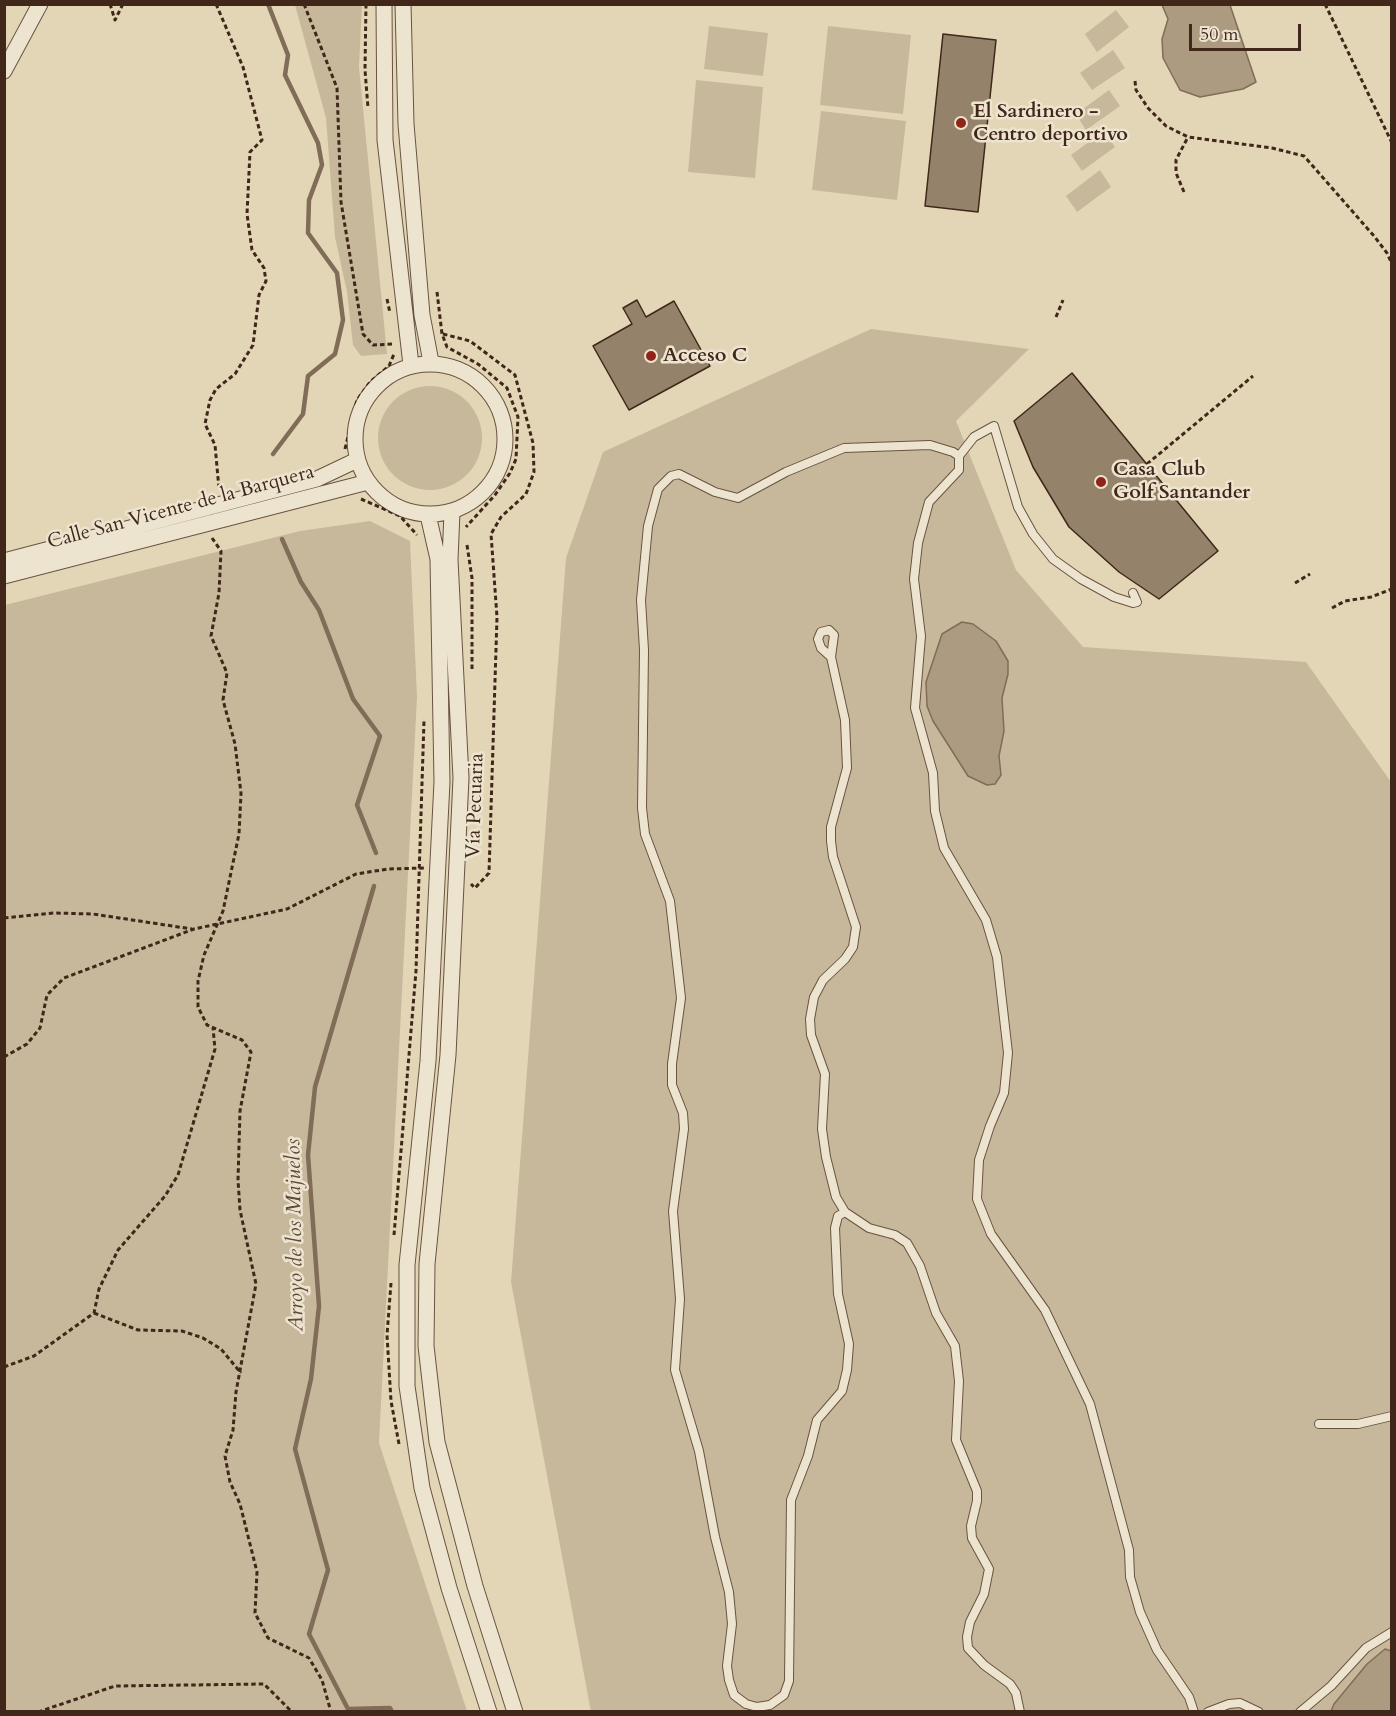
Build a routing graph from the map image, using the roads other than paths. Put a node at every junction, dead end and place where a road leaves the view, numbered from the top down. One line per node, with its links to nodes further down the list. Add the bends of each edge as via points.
1 (40, 4): 4 (street)
2 (384, 4): 6 (street, via 385,140)
3 (403, 4): 5 (street, via 406,124 422,315)
4 (4, 72)
5 (431, 362): 6 (street); 10 (street, via 452,366 480,381 499,406 504,421 507,444 499,472 483,494)
6 (411, 365): 8 (street, via 387,376 366,399 355,426)
7 (959, 456): 14 (lane, via 974,437 994,426 1018,507 1053,559 1114,597 1137,602); 16 (lane, via 930,445 844,448 786,472 738,498 715,492 679,474 671,476 658,489 648,526 641,600 642,808 645,834 670,901 681,998 672,1064 672,1085 683,1113 684,1130 673,1211 680,1299 675,1370 699,1451 729,1592 729,1680 734,1695 757,1707 770,1705 784,1695 789,1681 791,1500 818,1420 842,1391 847,1370 849,1344 838,1294 835,1228 838,1216); 23 (lane, via 959,470 929,502 918,543 914,579 921,636 915,708 933,773 935,811 944,848 986,920 997,957 1008,1053 1004,1093 979,1160 977,1199 991,1234 1045,1310 1090,1404 1130,1550 1130,1577 1140,1612 1157,1650 1189,1697)
8 (357, 460): 9 (street); 12 (street, Calle San Vicente de la Barquera, via 317,479)
9 (368, 482): 11 (street, via 386,500 408,512); 13 (street, Calle San Vicente de la Barquera)
10 (452, 512): 11 (street); 21 (street, via 450,560 461,778 448,1056 427,1264 426,1346 437,1443 475,1586)
11 (428, 515): 20 (street, via 438,559 442,782 428,1061 407,1265 406,1386 422,1488)
12 (4, 561)
13 (4, 576)
14 (1132, 592)
15 (831, 657): 16 (lane, via 845,720 847,768 831,826 831,841 856,927 853,947 823,980 814,997 810,1019 811,1035 825,1074 822,1129 826,1158 836,1197)
16 (845, 1212): 22 (lane, via 906,1243 955,1346 959,1381 956,1440 976,1491 972,1538 989,1569 984,1594 970,1622 968,1648 1010,1684)
17 (1392, 1416): 18 (lane, via 1358,1424)
18 (1319, 1424)
19 (1392, 1632): 26 (lane, via 1366,1648)
20 (489, 1712)
21 (515, 1712)
22 (1020, 1712)
23 (1194, 1712)
24 (1208, 1712): 25 (lane, via 1240,1703)
25 (1259, 1712)
26 (1300, 1712)

